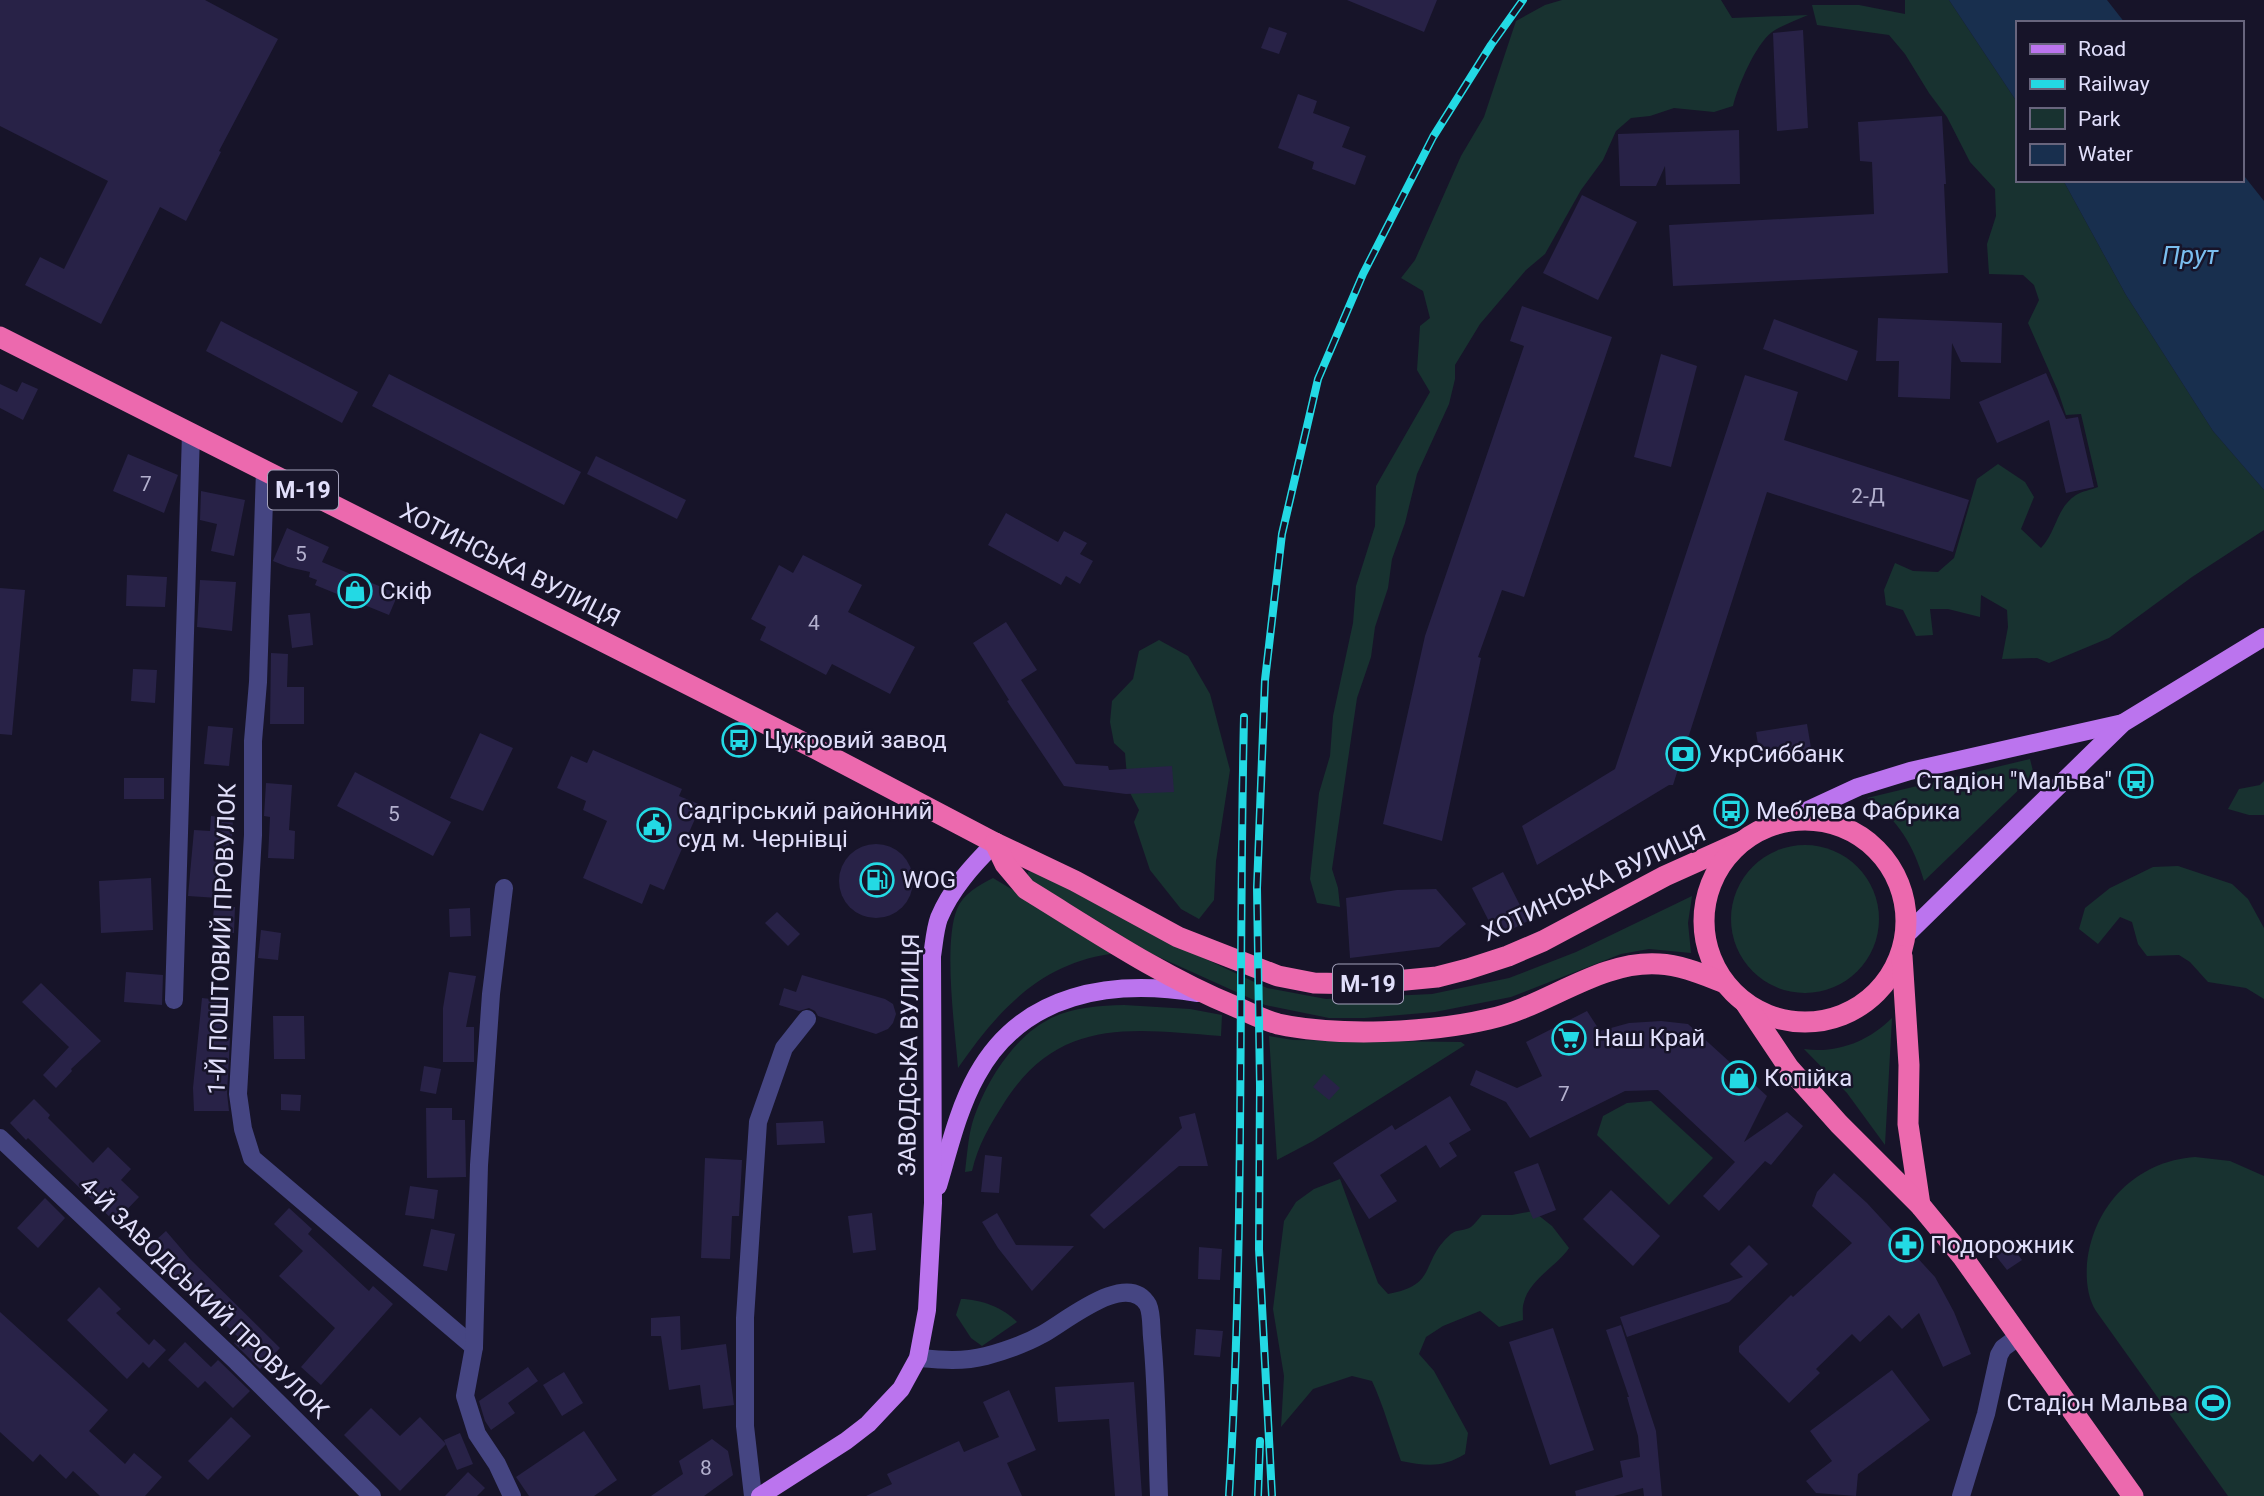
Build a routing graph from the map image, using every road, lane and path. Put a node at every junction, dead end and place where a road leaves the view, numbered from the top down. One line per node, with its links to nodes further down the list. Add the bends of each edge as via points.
1 (0, 337): 2 (highway, ХОТИНСЬКА ВУЛИЦЯ / М-19)
2 (191, 433): 3 (highway, ХОТИНСЬКА ВУЛИЦЯ / М-19); 13 (street)
3 (265, 470): 8 (highway, ХОТИНСЬКА ВУЛИЦЯ / М-19); 20 (street, 1-Й ПОШТОВИЙ ПРОВУЛОК, via 253,835 238,1094 243,1129 252,1158)
4 (2264, 636): 5 (main road)
5 (2123, 723): 6 (main road, via 1910,771 1858,787); 10 (main road)
6 (1780, 823): 7 (highway, М-19); 10 (highway, М-19, via 1826,822 1854,832 1878,851 1902,890 1907,920)
7 (1743, 841): 8 (highway, ХОТИНСЬКА ВУЛИЦЯ / М-19, via 1508,956 1437,977 1364,985 1279,976 1178,937); 11 (highway, М-19, via 1715,874 1704,915 1711,958)
8 (995, 843): 12 (highway, М-19, via 1004,864 1026,889); 17 (main road, ЗАВОДСЬКА ВУЛИЦЯ, via 970,868 938,920 932,956)
9 (504, 888): 20 (street, via 479,1165)
10 (1904, 944): 14 (highway, М-19, via 1895,969 1874,996 1836,1018 1793,1022); 18 (highway, М-19, via 1908,1124)
11 (1725, 983): 12 (highway, ЗАВОДСЬКА ВУЛИЦЯ / М-19, via 1660,964 1632,965 1490,1019 1380,1030 1327,1030 1276,1023); 14 (highway, М-19)
12 (1207, 995): 17 (main road, ЗАВОДСЬКА ВУЛИЦЯ, via 1181,990 1119,990 1052,1003 1035,1013 1012,1031 977,1074)
13 (174, 1000)
14 (1745, 1002): 18 (highway, М-19, via 1789,1069)
15 (807, 1019): 24 (street, via 784,1048 758,1122 745,1318 745,1426)
16 (0, 1138): 22 (street, 4-Й ЗАВОДСЬКИЙ ПРОВУЛОК)
17 (933, 1203): 21 (main road, ЗАВОДСЬКА ВУЛИЦЯ, via 928,1310)
18 (1920, 1205): 19 (highway, М-19)
19 (2018, 1337): 27 (street, via 1999,1355); 28 (highway, М-19)
20 (474, 1347): 23 (street, via 465,1396 477,1434)
21 (918, 1358): 25 (main road, ЗАВОДСЬКА ВУЛИЦЯ, via 901,1389 868,1424); 26 (street, via 951,1362 985,1356 1041,1336 1104,1298 1132,1293 1149,1308)
22 (372, 1496)
23 (512, 1496)
24 (753, 1496)
25 (760, 1496)
26 (1159, 1496)
27 (1961, 1496)
28 (2133, 1496)

